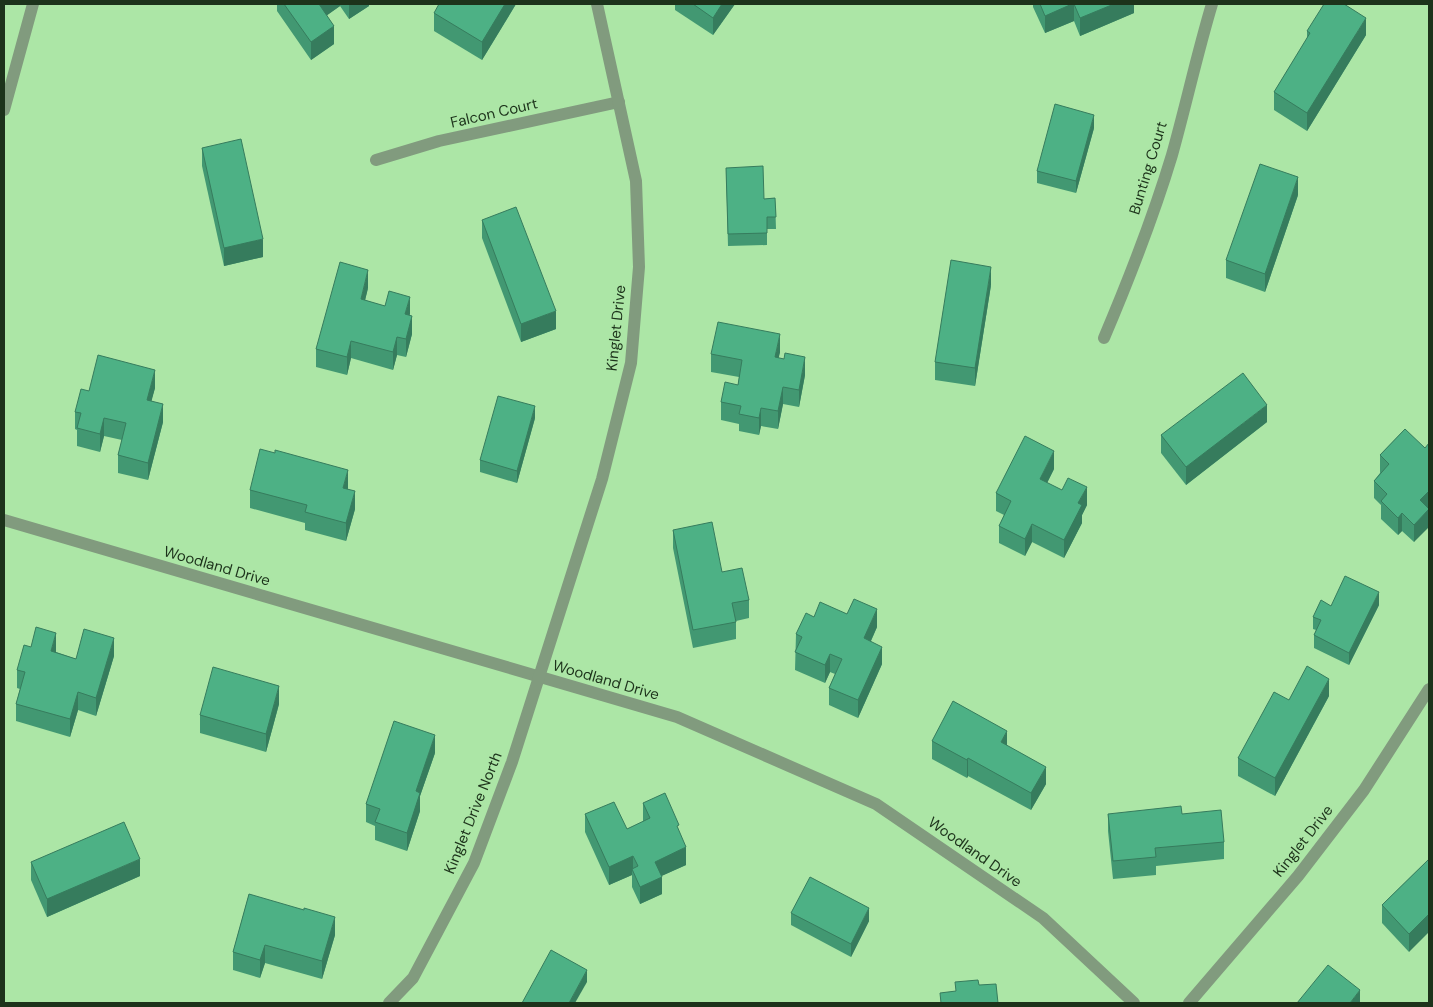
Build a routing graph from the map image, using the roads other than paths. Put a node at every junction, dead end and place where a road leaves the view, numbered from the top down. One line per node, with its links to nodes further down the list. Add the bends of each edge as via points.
1 (33, 4): 5 (street)
2 (597, 4): 4 (street, Kinglet Drive)
3 (1212, 4): 7 (street, Bunting Court, via 1172,156 1128,282)
4 (619, 102): 6 (street, Falcon Court, via 440,142); 9 (street, Kinglet Drive, via 636,181 639,267 631,364 602,478)
5 (4, 110)
6 (376, 160)
7 (1104, 338)
8 (4, 520): 9 (street, Woodland Drive)
9 (539, 677): 11 (street, Kinglet Drive North, via 512,762 474,863 413,978); 12 (street, Woodland Drive, via 677,717 876,804 1043,918)
10 (1429, 689): 13 (street, Kinglet Drive, via 1364,790 1298,876)
11 (389, 1003)
12 (1134, 1003)
13 (1189, 1003)

